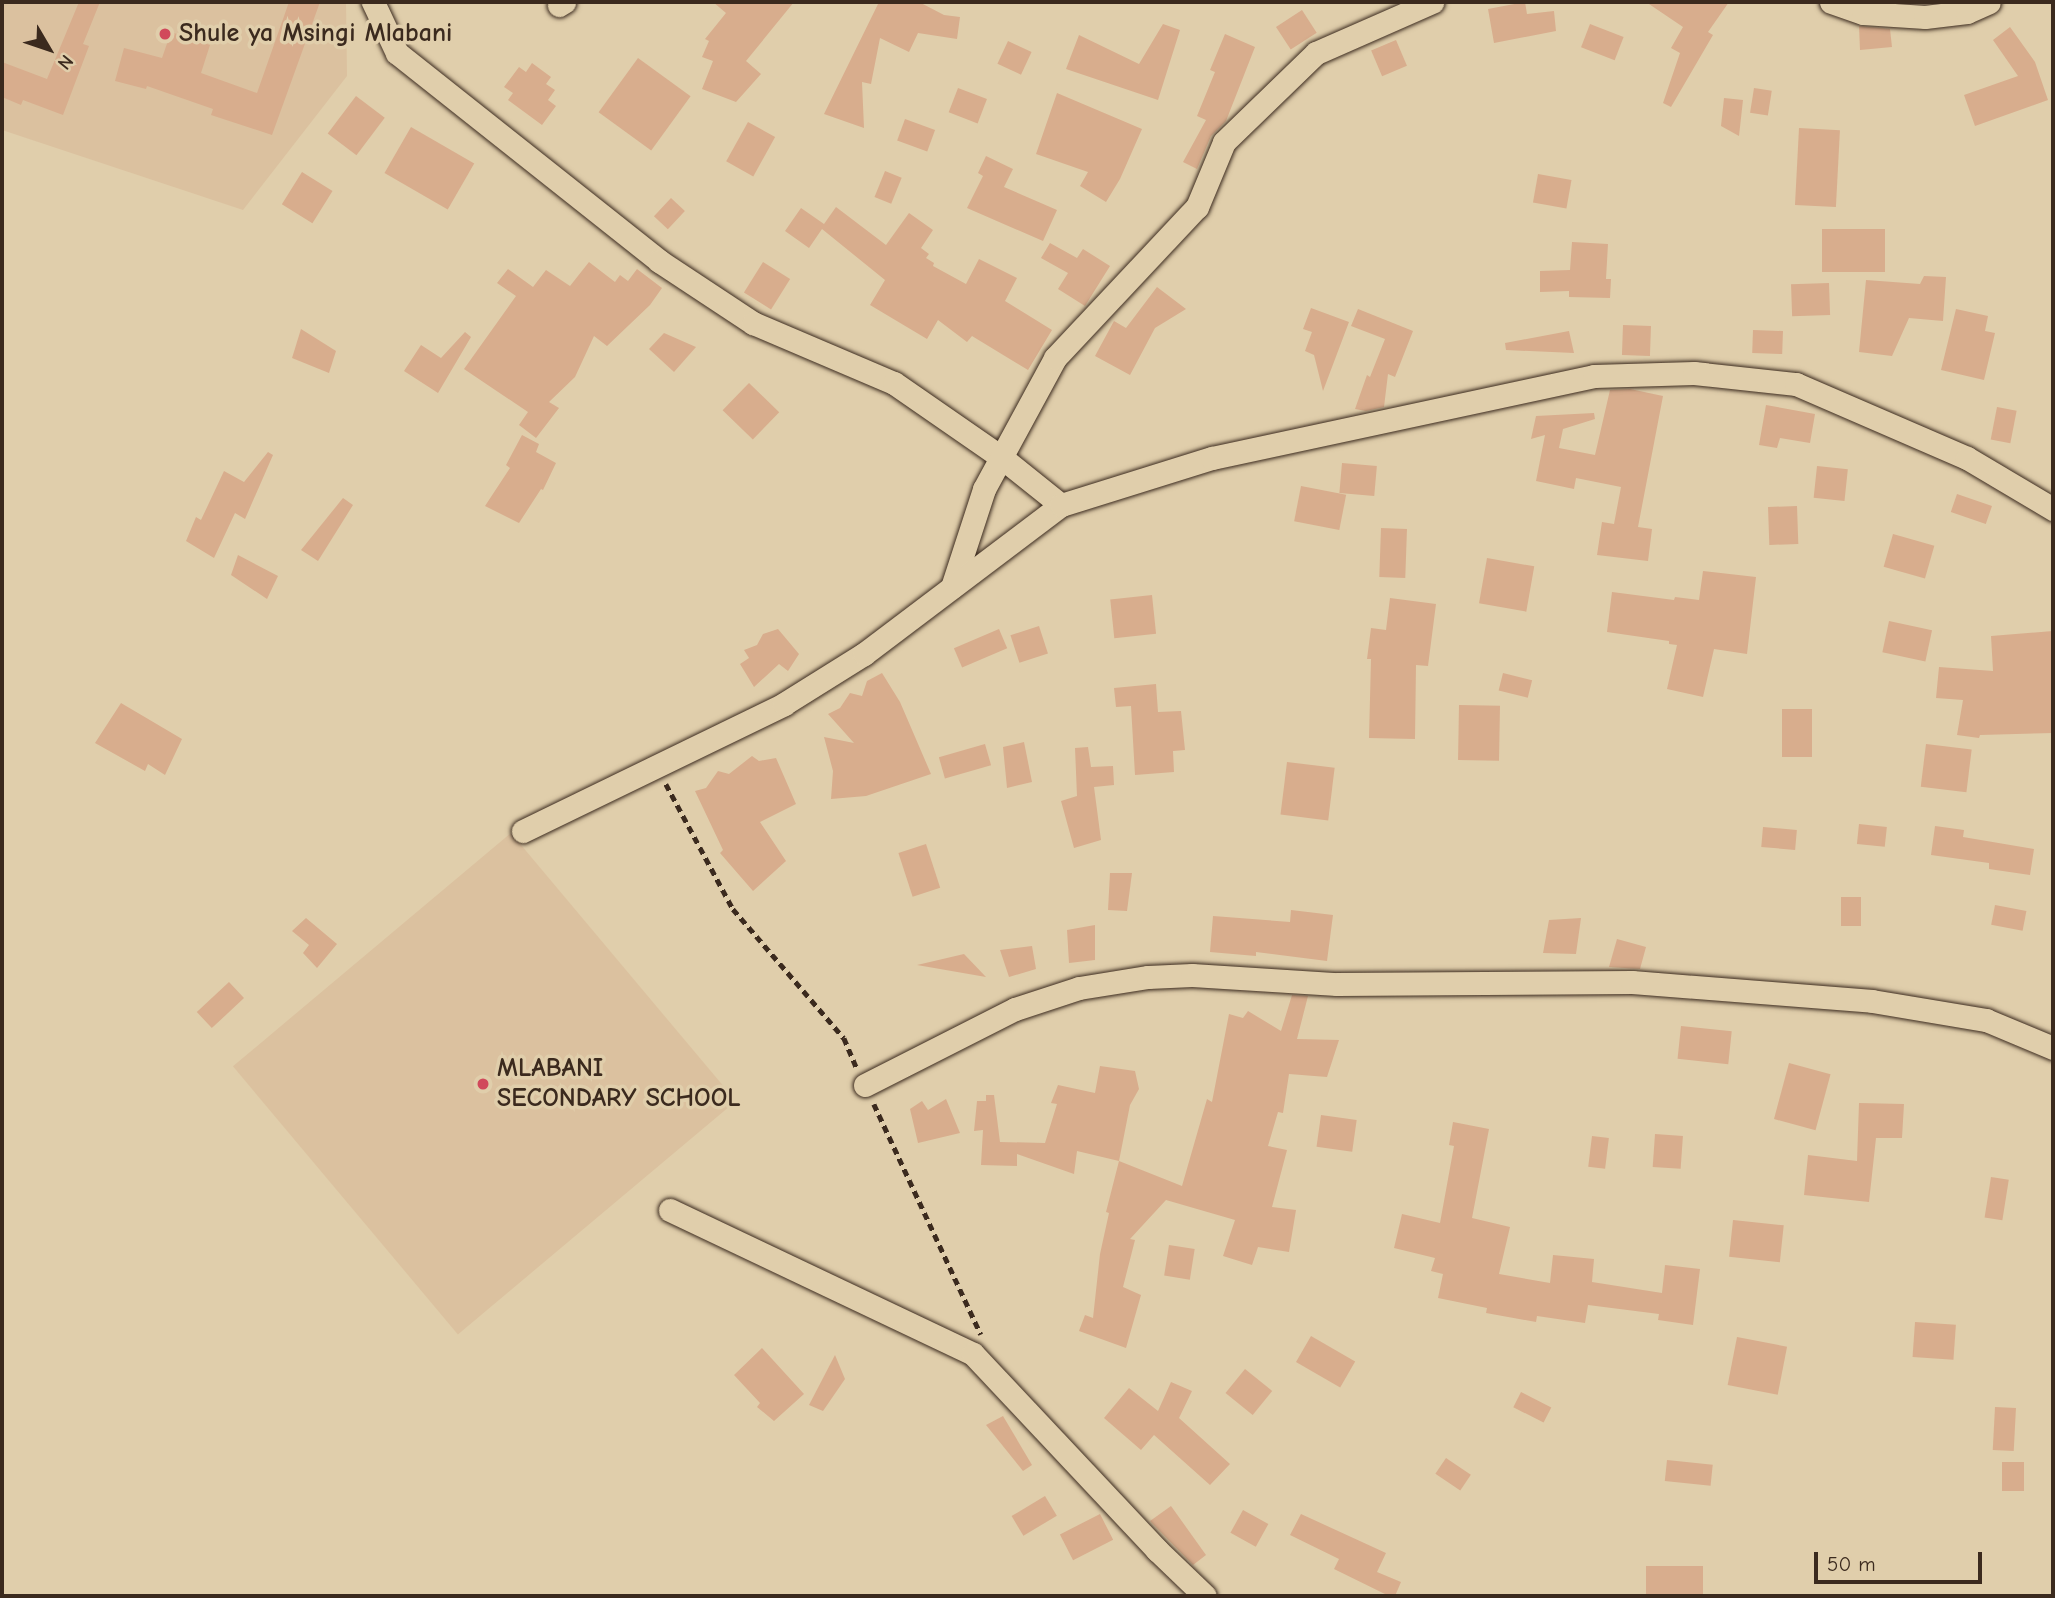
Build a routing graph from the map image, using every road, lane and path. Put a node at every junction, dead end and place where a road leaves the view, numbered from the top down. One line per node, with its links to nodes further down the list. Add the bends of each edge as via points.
1 (373, 2): 5 (street, via 397,53 659,261 753,323 894,383)
2 (1432, 2): 5 (street, via 1316,53 1224,142 1197,207 1055,358)
3 (1831, 2): 4 (street, via 1863,13 1925,17 1967,12)
4 (1989, 2)
5 (1001, 457): 6 (street); 8 (street, via 984,489)
6 (1062, 505): 7 (street, via 1212,458 1594,376 1694,373 1796,384 1967,458); 8 (street)
7 (2053, 509)
8 (952, 587): 9 (street, via 864,654 784,704)
9 (657, 768): 10 (street); 12 (path, via 733,909 845,1038)
10 (523, 831)
11 (2053, 1048): 12 (street, via 1986,1020 1872,1001 1632,982 1337,984 1192,975 1079,988 1015,1009)
12 (864, 1085): 14 (path)
13 (670, 1210): 15 (street, via 973,1354)
14 (984, 1342)
15 (1205, 1596)

